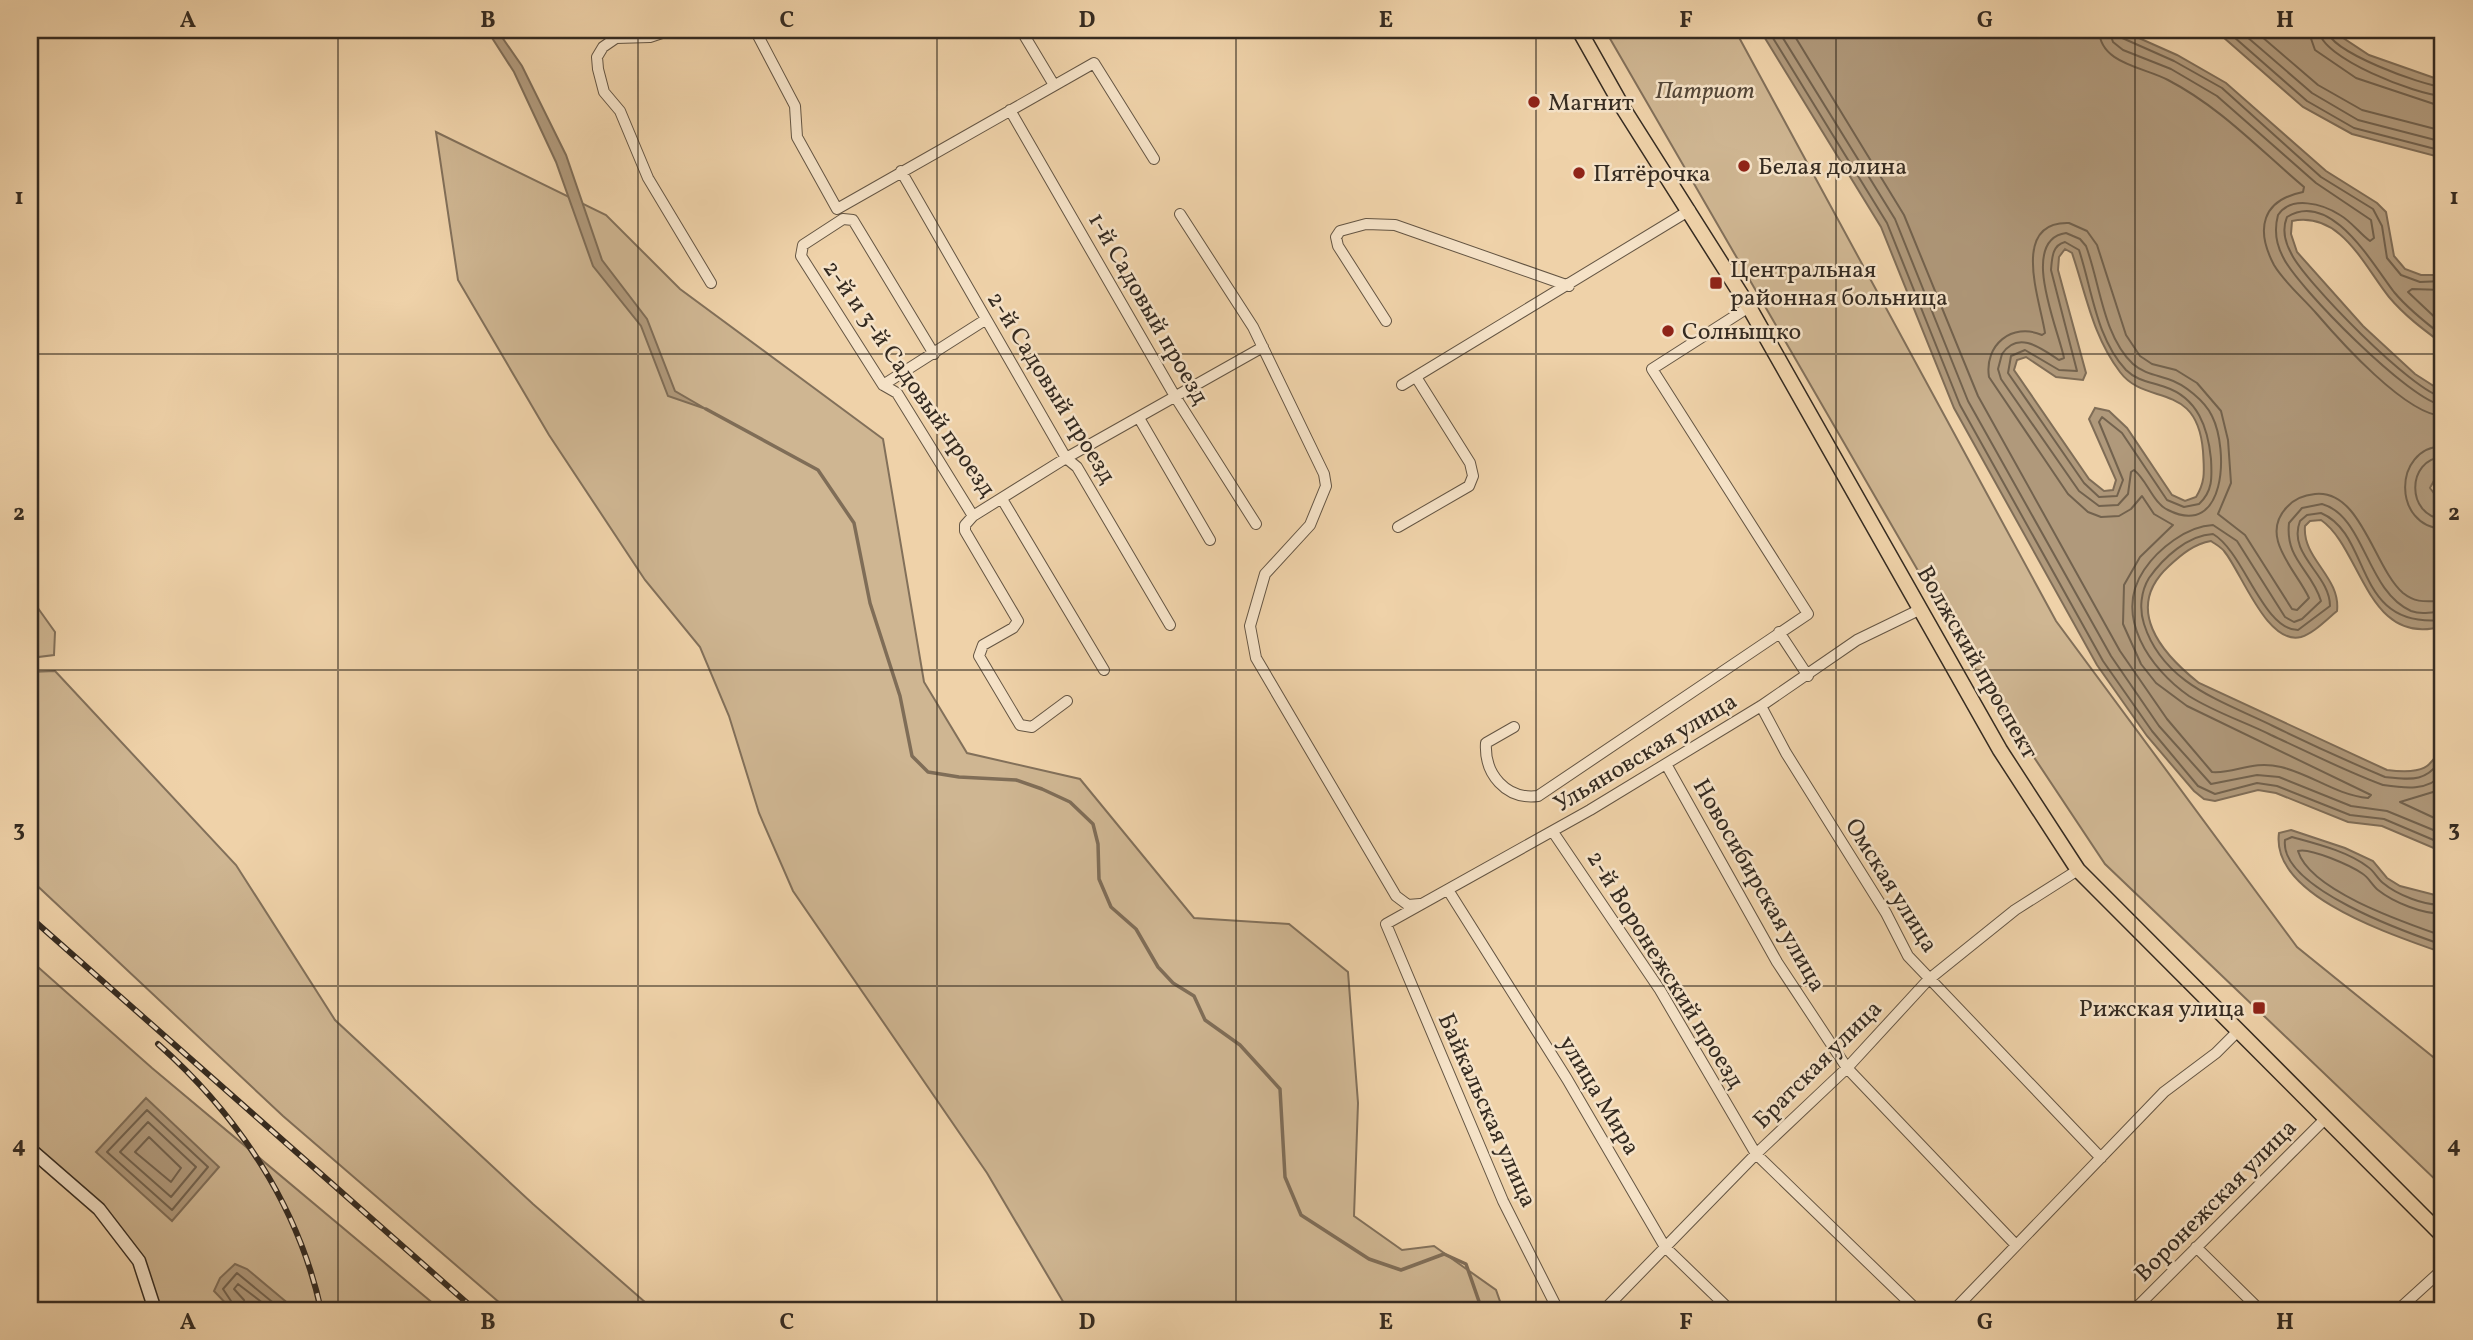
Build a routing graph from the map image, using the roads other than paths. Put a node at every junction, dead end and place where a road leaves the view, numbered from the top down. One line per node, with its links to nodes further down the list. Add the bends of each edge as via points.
1 (671, 30): 5 (street, via 650,37)
2 (755, 30): 9 (street, via 795,106 797,137 837,209)
3 (1021, 30): 6 (street)
4 (1579, 30): 10 (main road, Волжский проспект)
5 (614, 34): 12 (street, via 597,57 604,92 620,110 648,178)
6 (1054, 85): 7 (street); 8 (street, via 1094,63)
7 (1010, 110): 9 (street); 22 (street, 1-й Садовый проезд)
8 (1154, 159)
9 (901, 171): 15 (street, 2-й Садовый проезд)
10 (1690, 210): 13 (street); 14 (main road, Волжский проспект)
11 (1180, 214): 17 (street)
12 (710, 283)
13 (1569, 286): 16 (street, via 1395,225 1366,224 1340,231 1338,246); 19 (street)
14 (1749, 307): 30 (main road, Волжский проспект); 32 (street, via 1652,369 1808,614)
15 (985, 320): 18 (street); 24 (street, 2-й Садовый проезд)
16 (1386, 321)
17 (1263, 347): 22 (street, 2-й и 3-й Садовый проезд); 42 (street, via 1319,459 1326,486 1310,525 1265,574 1250,625 1256,658 1396,896 1408,905)
18 (934, 354): 20 (street); 20 (street, 2-й и 3-й Садовый проезд, via 853,220 843,219 803,245 801,256)
19 (1416, 377): 21 (street); 28 (street, via 1470,463 1473,476 1469,486)
20 (883, 385): 26 (street, 2-й и 3-й Садовый проезд, via 897,393)
21 (1402, 385)
22 (1176, 398): 23 (street, 2-й и 3-й Садовый проезд); 27 (street, 1-й Садовый проезд)
23 (1139, 418): 24 (street, 2-й и 3-й Садовый проезд); 29 (street)
24 (1066, 457): 25 (street, 2-й и 3-й Садовый проезд); 31 (street, 2-й Садовый проезд, via 1077,467)
25 (1002, 499): 26 (street, 2-й и 3-й Садовый проезд); 33 (street, 2-й и 3-й Садовый проезд)
26 (973, 516): 35 (street, via 965,531 1018,621 983,645 979,656 1020,725 1032,727)
27 (1256, 524)
28 (1398, 527)
29 (1210, 540)
30 (1921, 609): 34 (street, Ульяновская улица, via 1857,640); 40 (main road, Волжский проспект, via 2000,750)
31 (1170, 625)
32 (1779, 632): 34 (street); 37 (street, via 1538,796 1512,794 1496,780 1485,757 1486,743)
33 (1104, 670)
34 (1808, 676): 36 (street, Ульяновская улица)
35 (1067, 701)
36 (1761, 706): 38 (street, Ульяновская улица); 44 (street, Омская улица, via 1908,956)
37 (1514, 727)
38 (1666, 764): 39 (street, Ульяновская улица); 46 (street, Новосибирская улица, via 1777,962)
39 (1553, 832): 41 (street, Ульяновская улица); 49 (street, 2-й Воронежский проезд, via 1660,990)
40 (2078, 870): 44 (street, Братская улица, via 2015,911); 45 (main road, Волжский проспект)
41 (1448, 890): 42 (street, Ульяновская улица); 53 (street, улица Мира, via 1567,1079)
42 (1423, 904): 43 (street, Ульяновская улица)
43 (1386, 924): 57 (street, Байкальская улица, via 1503,1201)
44 (1928, 980): 46 (street, Братская улица); 50 (street, Омская улица)
45 (2238, 1031): 47 (main road, Волжский проспект); 50 (street, via 2164,1092)
46 (1847, 1068): 49 (street, Братская улица); 52 (street, Новосибирская улица)
47 (2326, 1119): 51 (main road, Волжский проспект); 54 (street, Воронежская улица)
48 (30, 1149): 56 (street, via 99,1209 139,1261)
49 (1756, 1154): 53 (street, Братская улица); 60 (street, 2-й Воронежский проезд)
50 (2101, 1158): 52 (street)
51 (2443, 1236)
52 (2015, 1244): 61 (street)
53 (1665, 1247): 58 (street, Братская улица); 59 (street, улица Мира)
54 (2196, 1247): 62 (street, Воронежская улица); 63 (street)
55 (2443, 1269): 64 (street)
56 (155, 1310)
57 (1558, 1310)
58 (1604, 1310)
59 (1730, 1310)
60 (1917, 1310)
61 (1954, 1310)
62 (2134, 1310)
63 (2260, 1310)
64 (2398, 1310)

